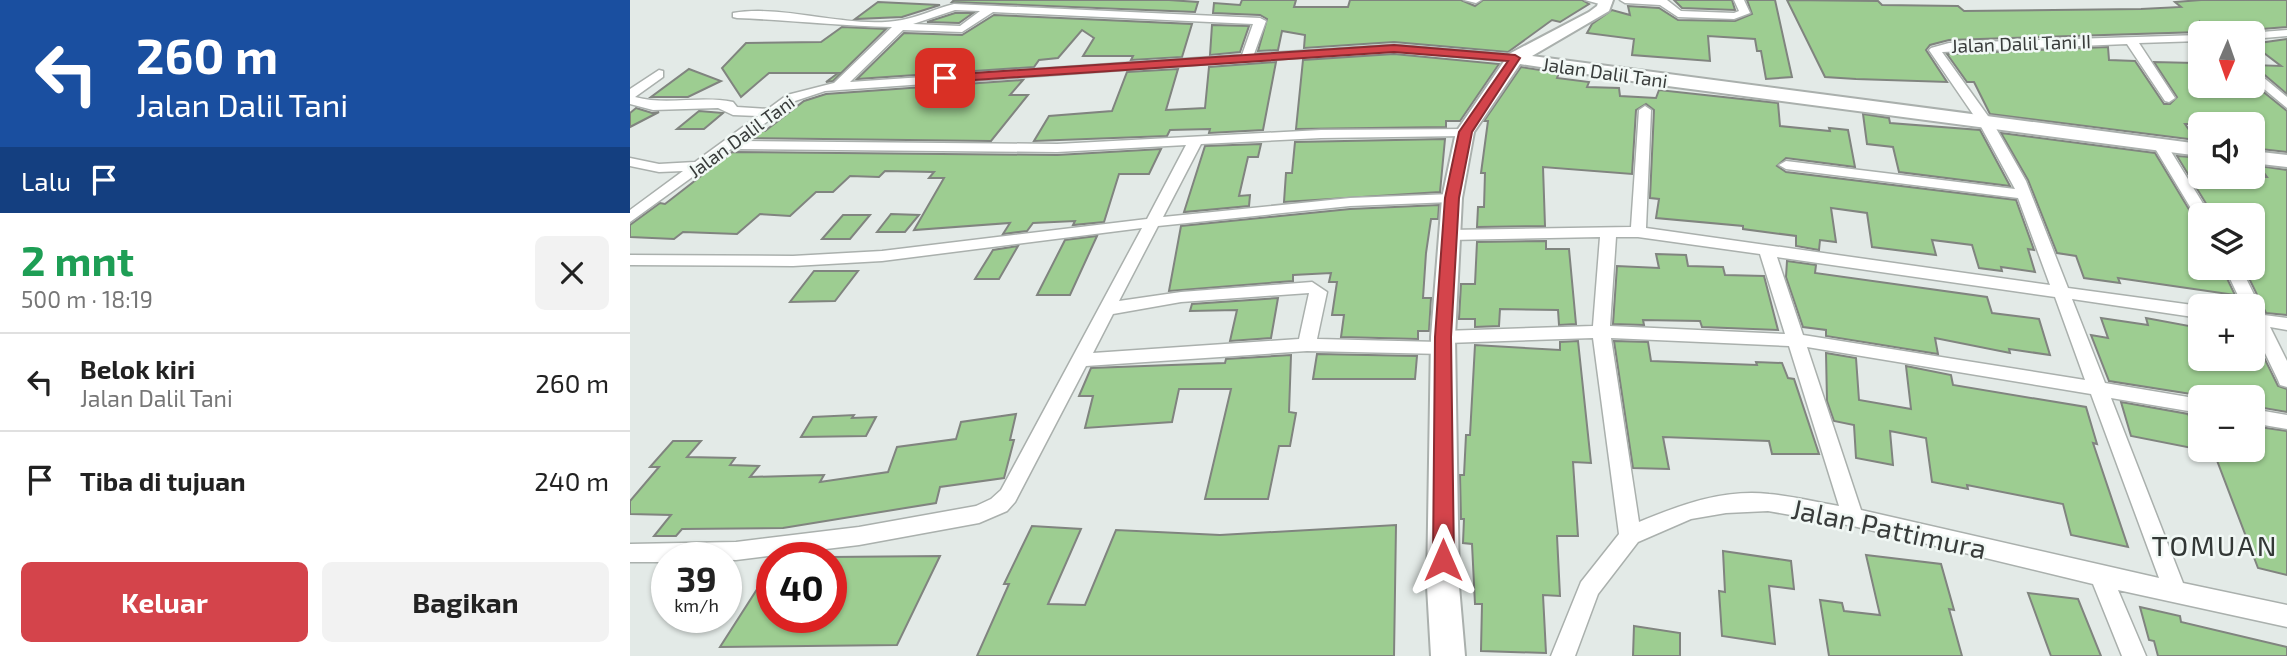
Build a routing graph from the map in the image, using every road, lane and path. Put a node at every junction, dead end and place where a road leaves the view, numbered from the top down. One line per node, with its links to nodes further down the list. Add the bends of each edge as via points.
1 (1469, 0): 2 (street)
2 (1476, 0)
3 (1590, 0): 6 (street)
4 (1625, 0): 5 (street, via 1663,2 1678,14 1739,16 1745,13)
5 (1739, 0)
6 (1607, 1): 16 (street, via 1594,15)
7 (992, 8): 9 (street, via 954,7); 9 (street, via 962,29); 15 (street, via 1260,21)
8 (737, 15): 9 (street)
9 (901, 25): 19 (street)
10 (2287, 33): 11 (street)
11 (2266, 35): 14 (street)
12 (2188, 38): 13 (street, Jalan Dalil Tani II)
13 (2130, 39): 21 (street); 25 (street, Jalan Dalil Tani II, via 1936,48 1935,55)
14 (2287, 44)
15 (1247, 58): 16 (street, Jalan Dalil Tani, via 1394,48); 19 (street, Jalan Dalil Tani)
16 (1515, 58): 25 (street, Jalan Dalil Tani); 26 (street)
17 (659, 74): 20 (street)
18 (2265, 84): 22 (street)
19 (838, 86): 24 (street, Jalan Dalil Tani, via 800,93)
20 (630, 97): 24 (street, via 653,106 718,104 733,111)
21 (2169, 98)
22 (2287, 104)
23 (1645, 110): 41 (street)
24 (770, 113): 28 (street, Jalan Dalil Tani)
25 (1986, 123): 29 (street, Jalan Dalil Tani); 36 (street)
26 (1465, 132): 27 (street); 37 (street)
27 (1195, 142): 28 (street, via 1056,148); 40 (street)
28 (729, 145): 35 (street, Jalan Dalil Tani)
29 (2160, 145): 30 (street, Jalan Dalil Tani); 38 (street)
30 (2188, 148)
31 (2265, 158): 32 (street)
32 (2287, 161)
33 (630, 162): 35 (street, via 659,168)
34 (1786, 165): 36 (street)
35 (701, 166): 39 (street, Jalan Dalil Tani)
36 (2023, 194): 46 (street)
37 (1452, 198): 40 (street, via 1337,203); 43 (street)
38 (2196, 203)
39 (630, 217)
40 (1152, 224): 45 (street, via 882,256 793,261); 47 (street)
41 (1638, 232): 42 (street); 44 (street)
42 (1608, 233): 43 (street); 51 (street)
43 (1449, 235): 54 (street)
44 (1767, 251): 46 (street); 53 (street)
45 (630, 260)
46 (2060, 293): 48 (street); 58 (street)
47 (1107, 309): 55 (street, via 1181,297 1312,287 1319,292); 56 (street)
48 (2188, 310)
49 (2265, 321): 50 (street)
50 (2287, 324)
51 (1601, 332): 53 (street); 54 (street); 63 (street)
52 (2265, 336): 57 (street)
53 (1797, 341): 58 (street); 62 (street)
54 (1443, 343): 55 (street); 68 (street, via 1443,586)
55 (1307, 345): 56 (street)
56 (1080, 360): 64 (street, via 1008,496 990,510 859,536 736,551)
57 (2287, 380)
58 (2098, 388): 59 (street); 66 (street)
59 (2188, 404)
60 (2265, 418): 61 (street)
61 (2287, 422)
62 (1853, 517): 63 (street, Jalan Pattimura, via 1768,502 1726,504 1688,511); 65 (street, Jalan Pattimura)
63 (1630, 536): 69 (street, Jalan Pattimura, via 1589,589)
64 (630, 553)
65 (2101, 576): 66 (street, Jalan Pattimura); 70 (street)
66 (2174, 589): 67 (street, Jalan Pattimura)
67 (2287, 616)
68 (1448, 656)
69 (1563, 656)
70 (2134, 656)

